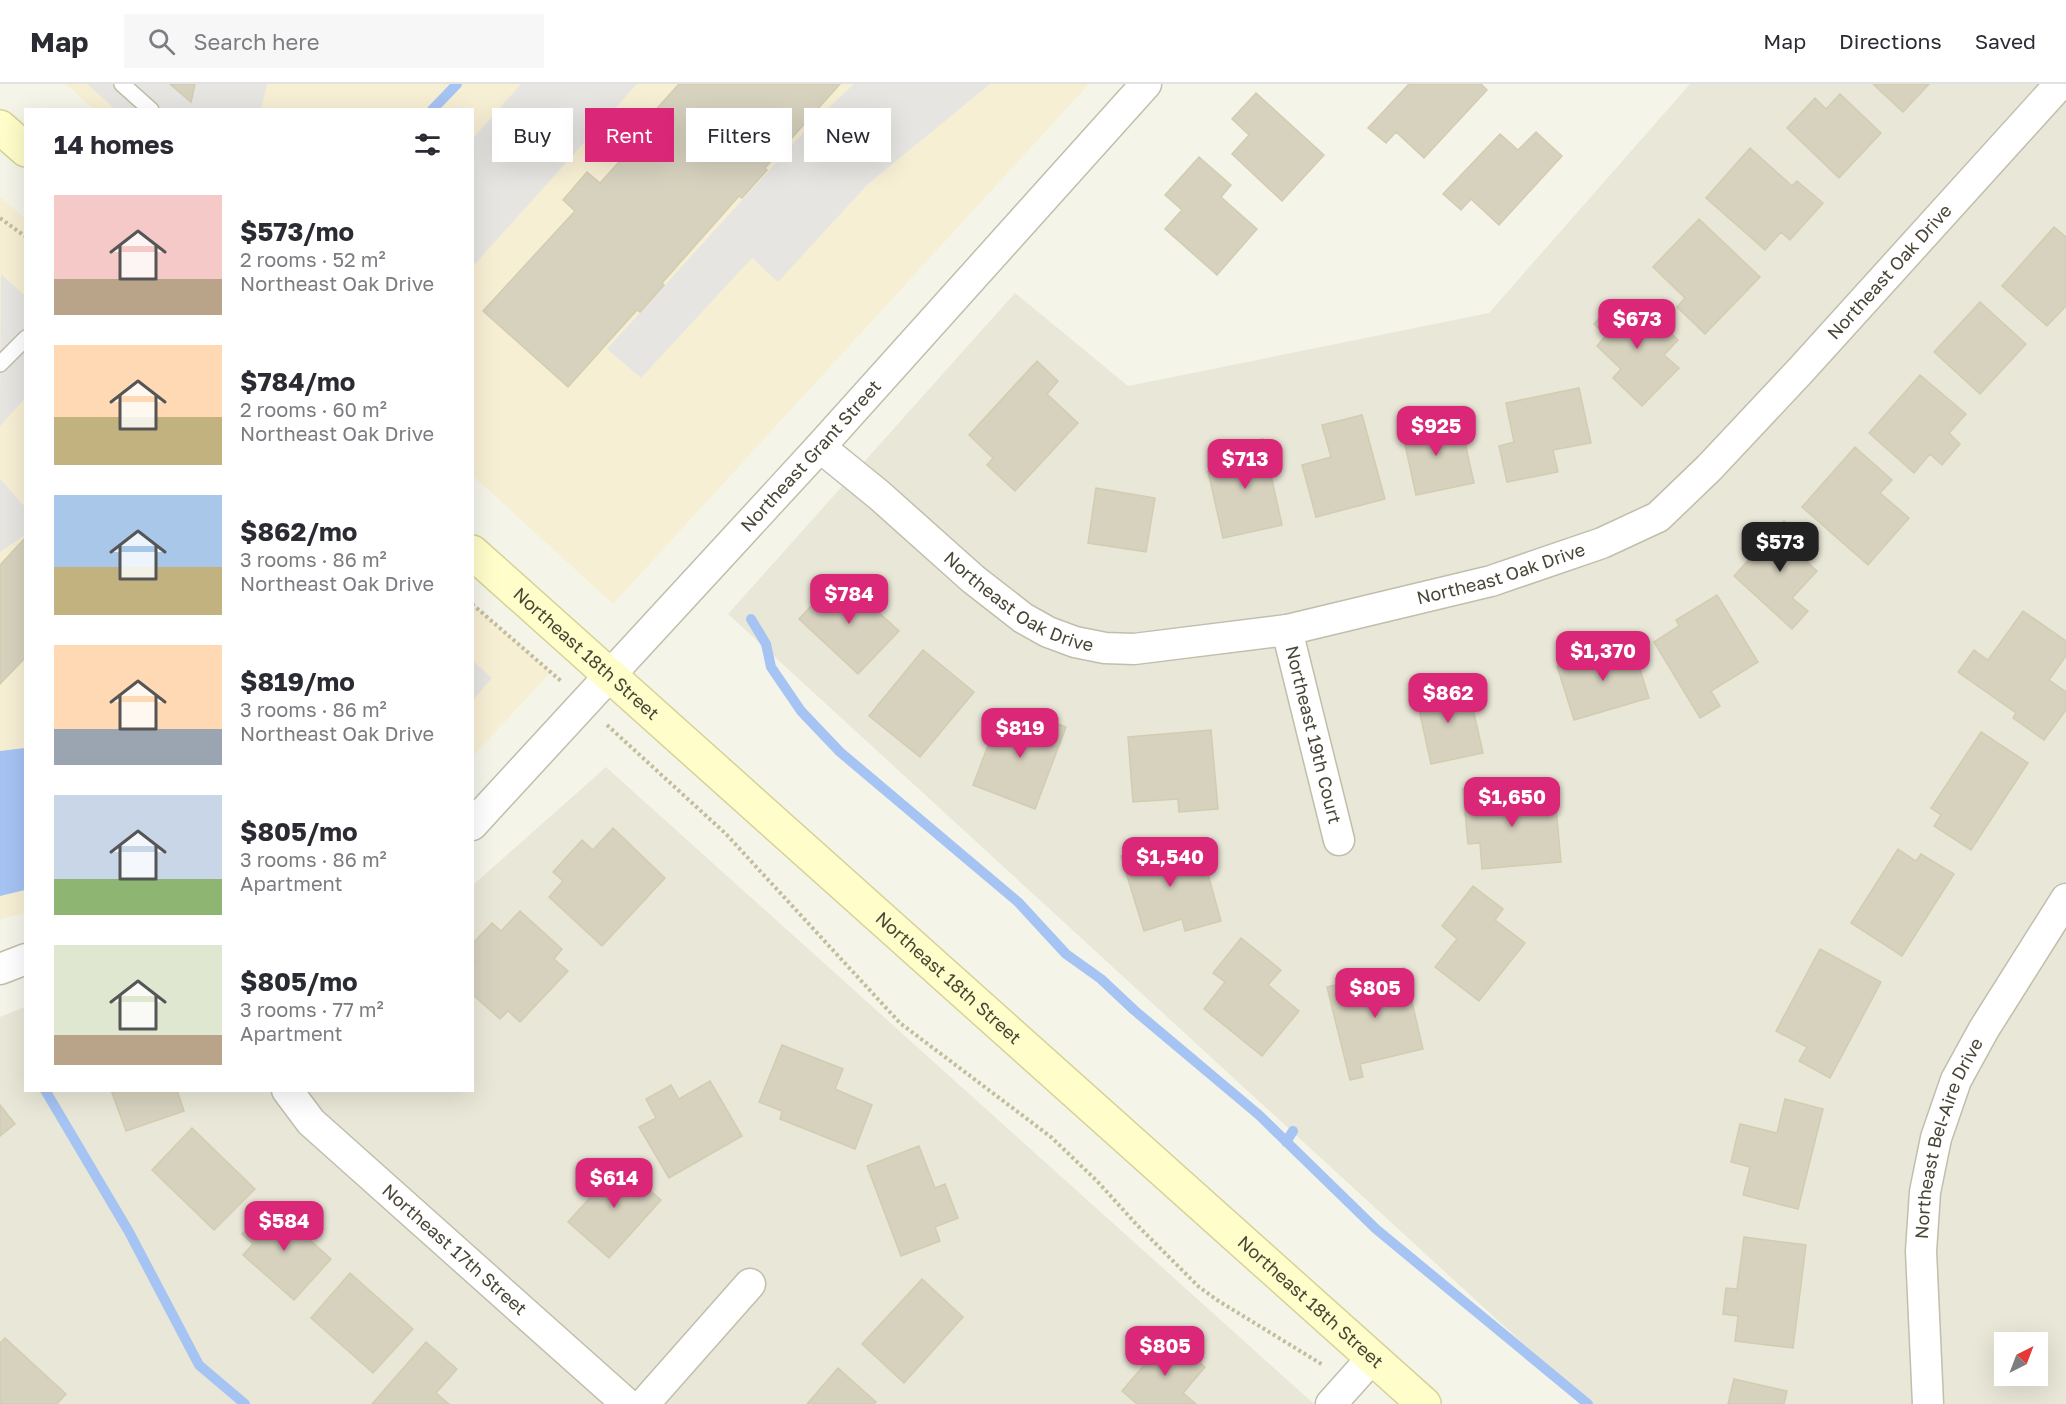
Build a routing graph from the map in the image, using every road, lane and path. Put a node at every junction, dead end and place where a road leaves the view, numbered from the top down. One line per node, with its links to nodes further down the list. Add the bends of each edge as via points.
1 (122, 84): 4 (lane)
2 (1146, 84): 11 (street, Northeast Grant Street)
3 (2060, 84): 14 (street, Northeast Oak Drive, via 1793,378 1658,517 1602,543 1491,581)
4 (149, 108)
5 (0, 127): 6 (main road)
6 (24, 148)
7 (0, 218): 8 (path)
8 (24, 236)
9 (24, 340): 10 (lane)
10 (0, 364)
11 (820, 447): 14 (street, Northeast Oak Drive, via 998,600 1048,632 1095,646 1134,649); 15 (street, Northeast Grant Street)
12 (474, 554): 15 (main road, Northeast 18th Street)
13 (474, 606): 16 (path)
14 (1287, 630): 18 (street, Northeast 19th Court)
15 (609, 675): 16 (street, Northeast Grant Street); 24 (main road, Northeast 18th Street)
16 (584, 703): 17 (street, Northeast Grant Street); 25 (path, via 726,834 900,1023 1051,1137 1199,1287 1322,1364)
17 (474, 823)
18 (1339, 840)
19 (2066, 899): 29 (street, Northeast Bel-Aire Drive, via 1956,1080 1936,1137 1925,1192 1921,1251)
20 (24, 960): 21 (street)
21 (0, 969)
22 (288, 1092): 26 (street, Northeast 17th Street, via 311,1122)
23 (750, 1284): 27 (street)
24 (1373, 1357): 25 (street); 28 (main road, Northeast 18th Street)
25 (1339, 1395)
26 (627, 1404)
27 (644, 1404)
28 (1424, 1404)
29 (1928, 1404)

